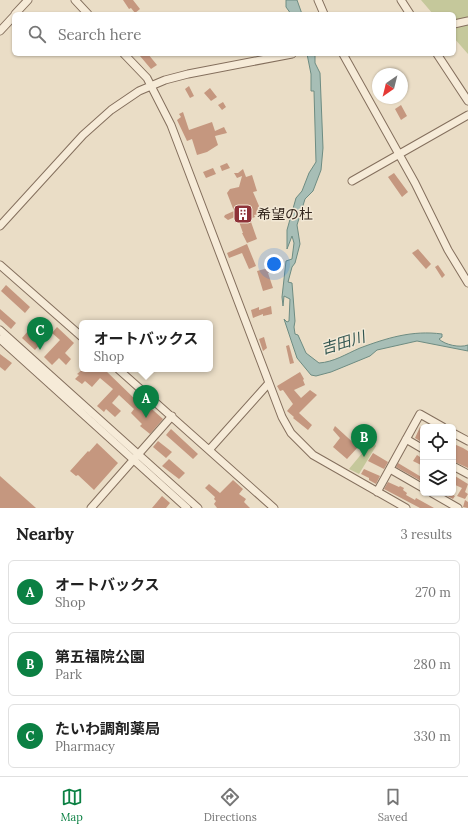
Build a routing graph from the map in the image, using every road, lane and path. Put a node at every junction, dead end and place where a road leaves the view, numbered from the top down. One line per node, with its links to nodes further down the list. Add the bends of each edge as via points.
1 (28, 0): 5 (street)
2 (75, 0): 6 (street)
3 (318, 0): 7 (street)
4 (401, 0): 8 (street)
5 (18, 12)
6 (86, 12)
7 (323, 12)
8 (409, 12)
9 (12, 18): 12 (street)
10 (468, 21): 11 (street)
11 (456, 24)
12 (0, 31)
13 (126, 56): 17 (street)
14 (282, 56): 17 (street, via 188,74)
15 (344, 56): 20 (street)
16 (438, 56): 18 (street)
17 (152, 86): 22 (street, via 139,91 100,118); 29 (street, via 171,125)
18 (468, 101)
19 (468, 115): 20 (street)
20 (399, 154): 21 (street); 24 (street, via 429,208 448,250)
21 (352, 181)
22 (0, 226)
23 (0, 265): 26 (street)
24 (468, 283)
25 (0, 330): 37 (street)
26 (79, 334)
27 (0, 339): 37 (street)
28 (121, 372): 30 (street)
29 (268, 384): 36 (street); 42 (street, via 282,417 300,443 322,461)
30 (172, 416): 36 (street); 37 (street)
31 (438, 424): 33 (street, via 420,414)
32 (456, 435): 34 (street)
33 (406, 440): 35 (street); 39 (street)
34 (468, 441)
35 (420, 447)
36 (209, 450): 47 (street)
37 (136, 457): 44 (street); 45 (street); 46 (street)
38 (456, 468): 40 (street)
39 (390, 469): 41 (street); 42 (street)
40 (468, 474)
41 (420, 486)
42 (377, 492): 48 (street)
43 (437, 496): 49 (street)
44 (91, 508)
45 (187, 508)
46 (198, 508)
47 (274, 508)
48 (406, 508)
49 (458, 508)

